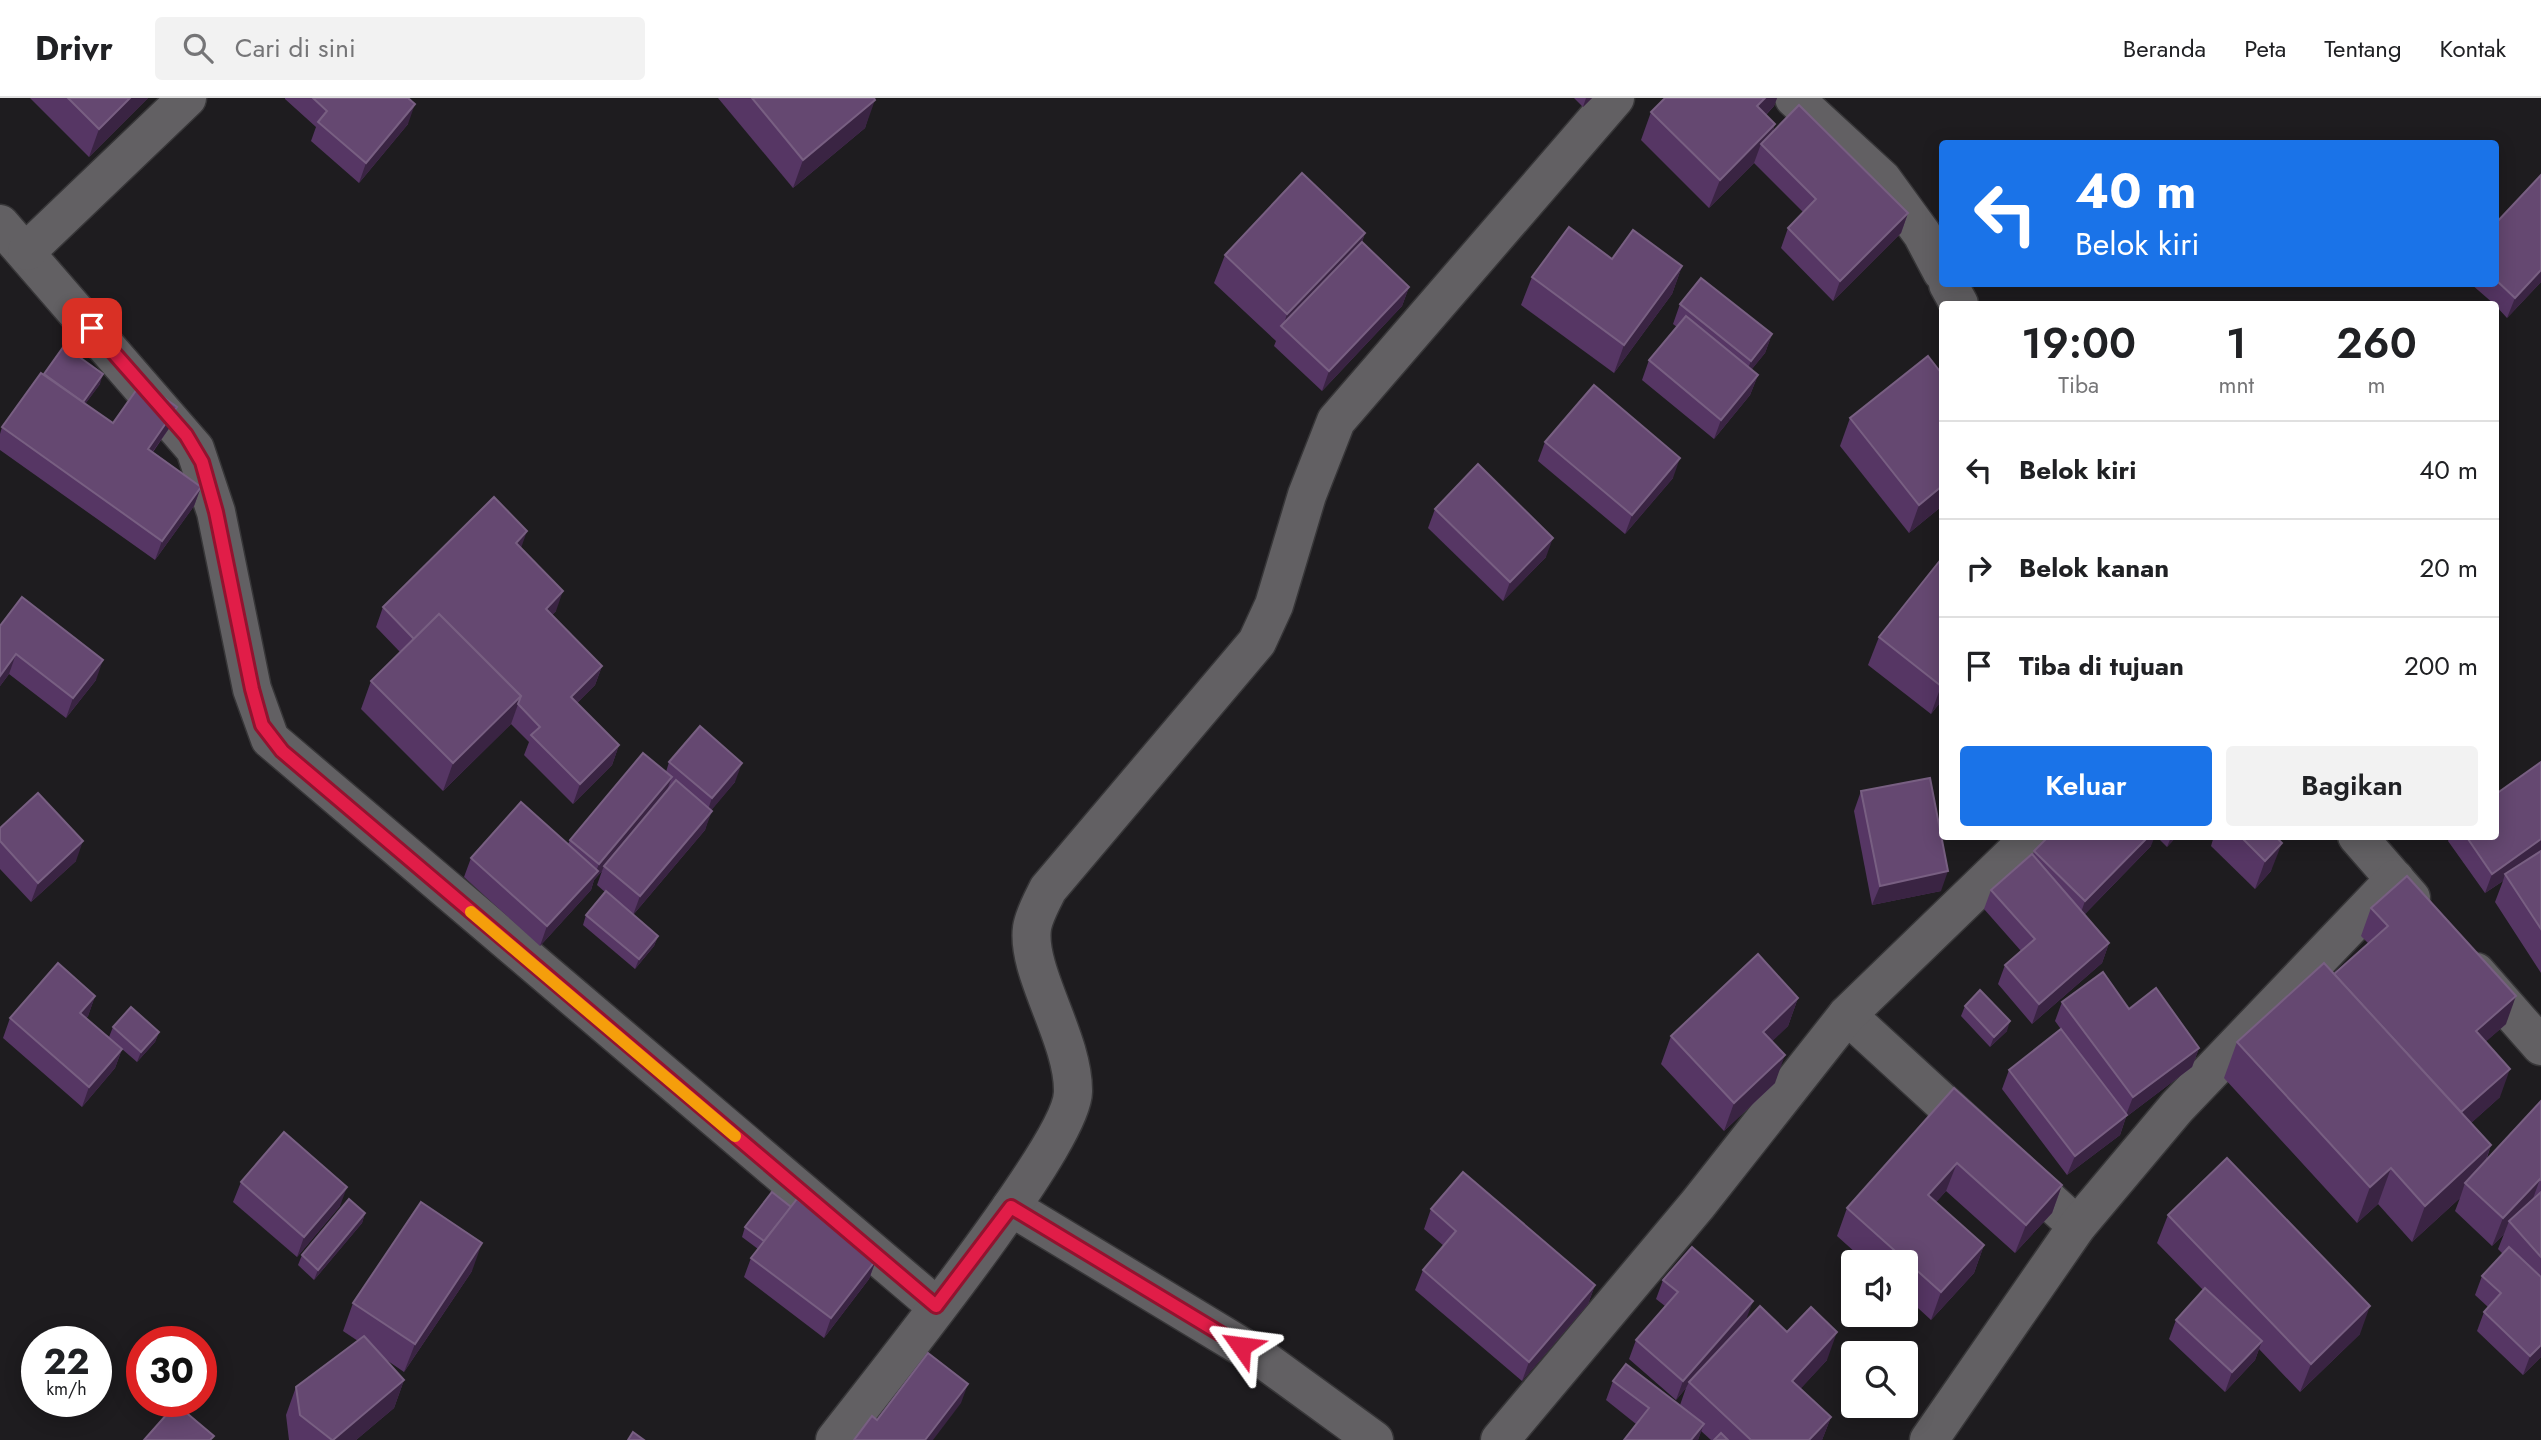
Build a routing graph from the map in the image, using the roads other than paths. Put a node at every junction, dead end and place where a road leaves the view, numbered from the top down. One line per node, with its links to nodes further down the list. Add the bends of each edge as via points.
1 (187, 98): 5 (street)
2 (1615, 98): 12 (street, via 1336,421 1307,495 1274,605 1257,642 1048,889 1033,925 1033,950 1069,1057 1073,1093 1058,1135)
3 (1794, 98): 6 (street, via 1882,179 1922,233)
4 (0, 224): 5 (street)
5 (27, 251): 14 (street, via 195,449 216,512 252,689 270,739)
6 (1939, 266)
7 (2028, 840): 10 (street)
8 (2361, 840): 9 (street)
9 (2395, 879): 11 (street); 13 (street, via 2177,1107)
10 (1847, 1015): 13 (street); 17 (street, via 1698,1204)
11 (2541, 1046)
12 (1011, 1207): 14 (street); 16 (street, via 1264,1360)
13 (2077, 1226): 18 (street)
14 (936, 1306): 15 (street)
15 (835, 1440)
16 (1374, 1440)
17 (1500, 1440)
18 (1929, 1440)

